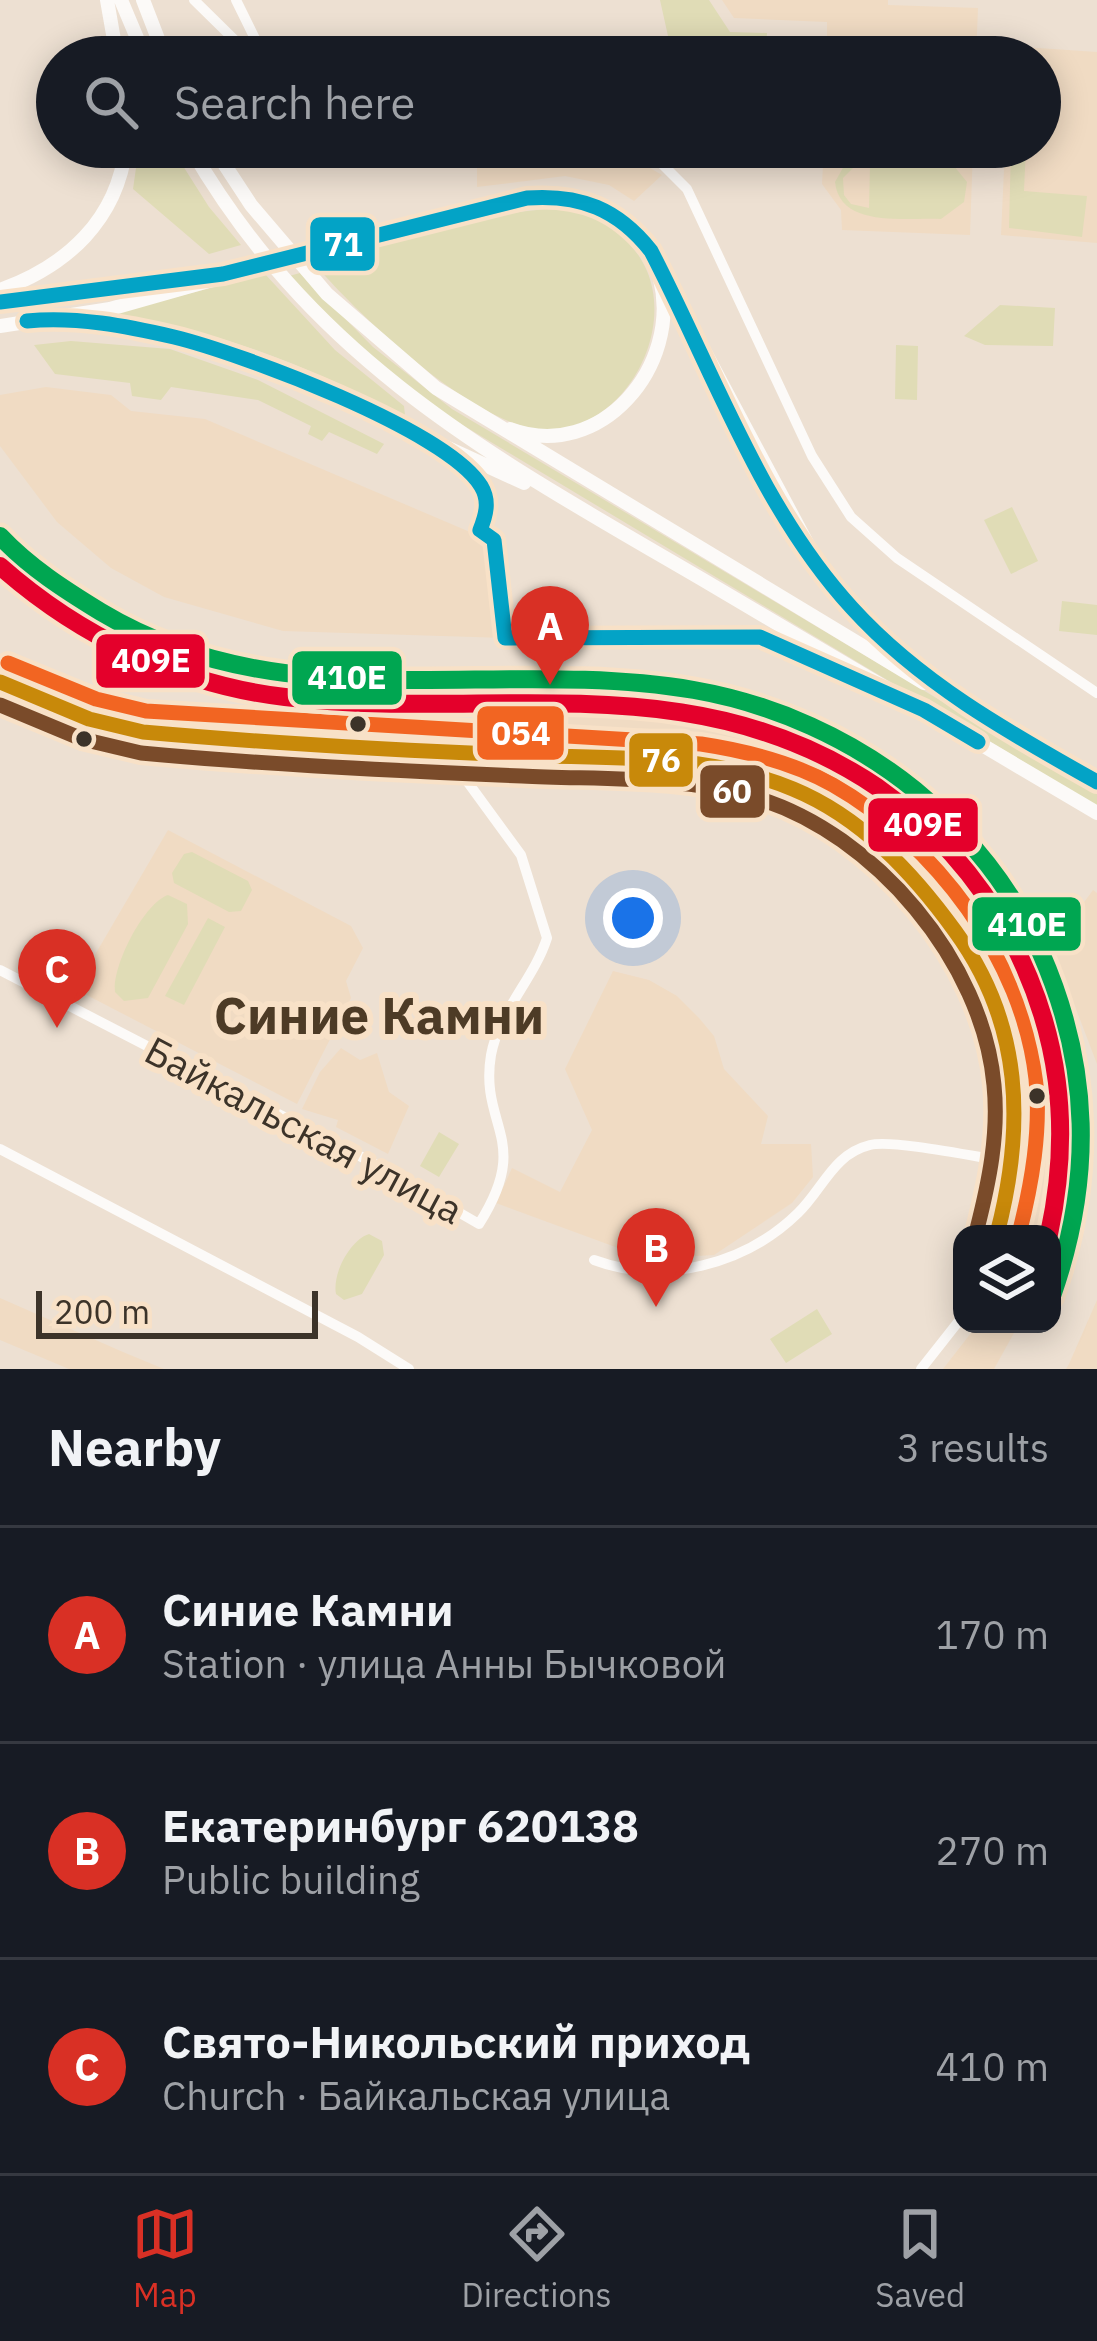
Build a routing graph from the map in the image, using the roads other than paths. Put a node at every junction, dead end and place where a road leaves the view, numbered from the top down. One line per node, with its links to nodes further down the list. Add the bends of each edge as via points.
1 (107, 0): 8 (main road)
2 (122, 0): 9 (main road)
3 (143, 0): 10 (main road)
4 (194, 0): 7 (street)
5 (236, 0): 6 (street)
6 (244, 18): 7 (street, via 237,31); 12 (street)
7 (221, 28): 11 (street)
8 (113, 36)
9 (137, 36)
10 (157, 36)
11 (229, 36)
12 (253, 36)
13 (119, 168): 19 (main road, via 103,218 45,270)
14 (204, 168): 24 (main road, via 294,292 402,393)
15 (227, 168): 23 (main road, via 327,294)
16 (666, 168): 26 (street, via 687,188 812,456 851,518)
17 (650, 251): 18 (main road, via 596,202 561,196); 23 (main road, via 665,307 660,345 628,398 586,429 515,432); 27 (main road, via 823,573 878,634)
18 (223, 274): 20 (main road); 21 (main road)
19 (0, 290)
20 (0, 302)
21 (58, 317): 22 (main road); 24 (main road, via 203,341 272,365)
22 (0, 326)
23 (393, 354): 27 (main road, via 510,436)
24 (591, 516): 30 (main road)
25 (0, 682): 28 (street, via 143,732)
26 (1097, 693)
27 (989, 721): 29 (main road)
28 (445, 752): 31 (street, Байкальская улица, via 521,855 547,938 493,1047 490,1081 506,1154 500,1188 479,1224); 33 (street, via 701,766 794,788 878,841 931,897 997,1008 1021,1107)
29 (1097, 782)
30 (1097, 813)
31 (0, 970)
32 (0, 1149): 37 (street)
33 (1016, 1163): 34 (street); 35 (street, via 872,1144 837,1162 797,1214 712,1267 639,1270)
34 (999, 1225)
35 (594, 1261)
36 (953, 1328): 38 (street)
37 (409, 1369)
38 (921, 1369)

